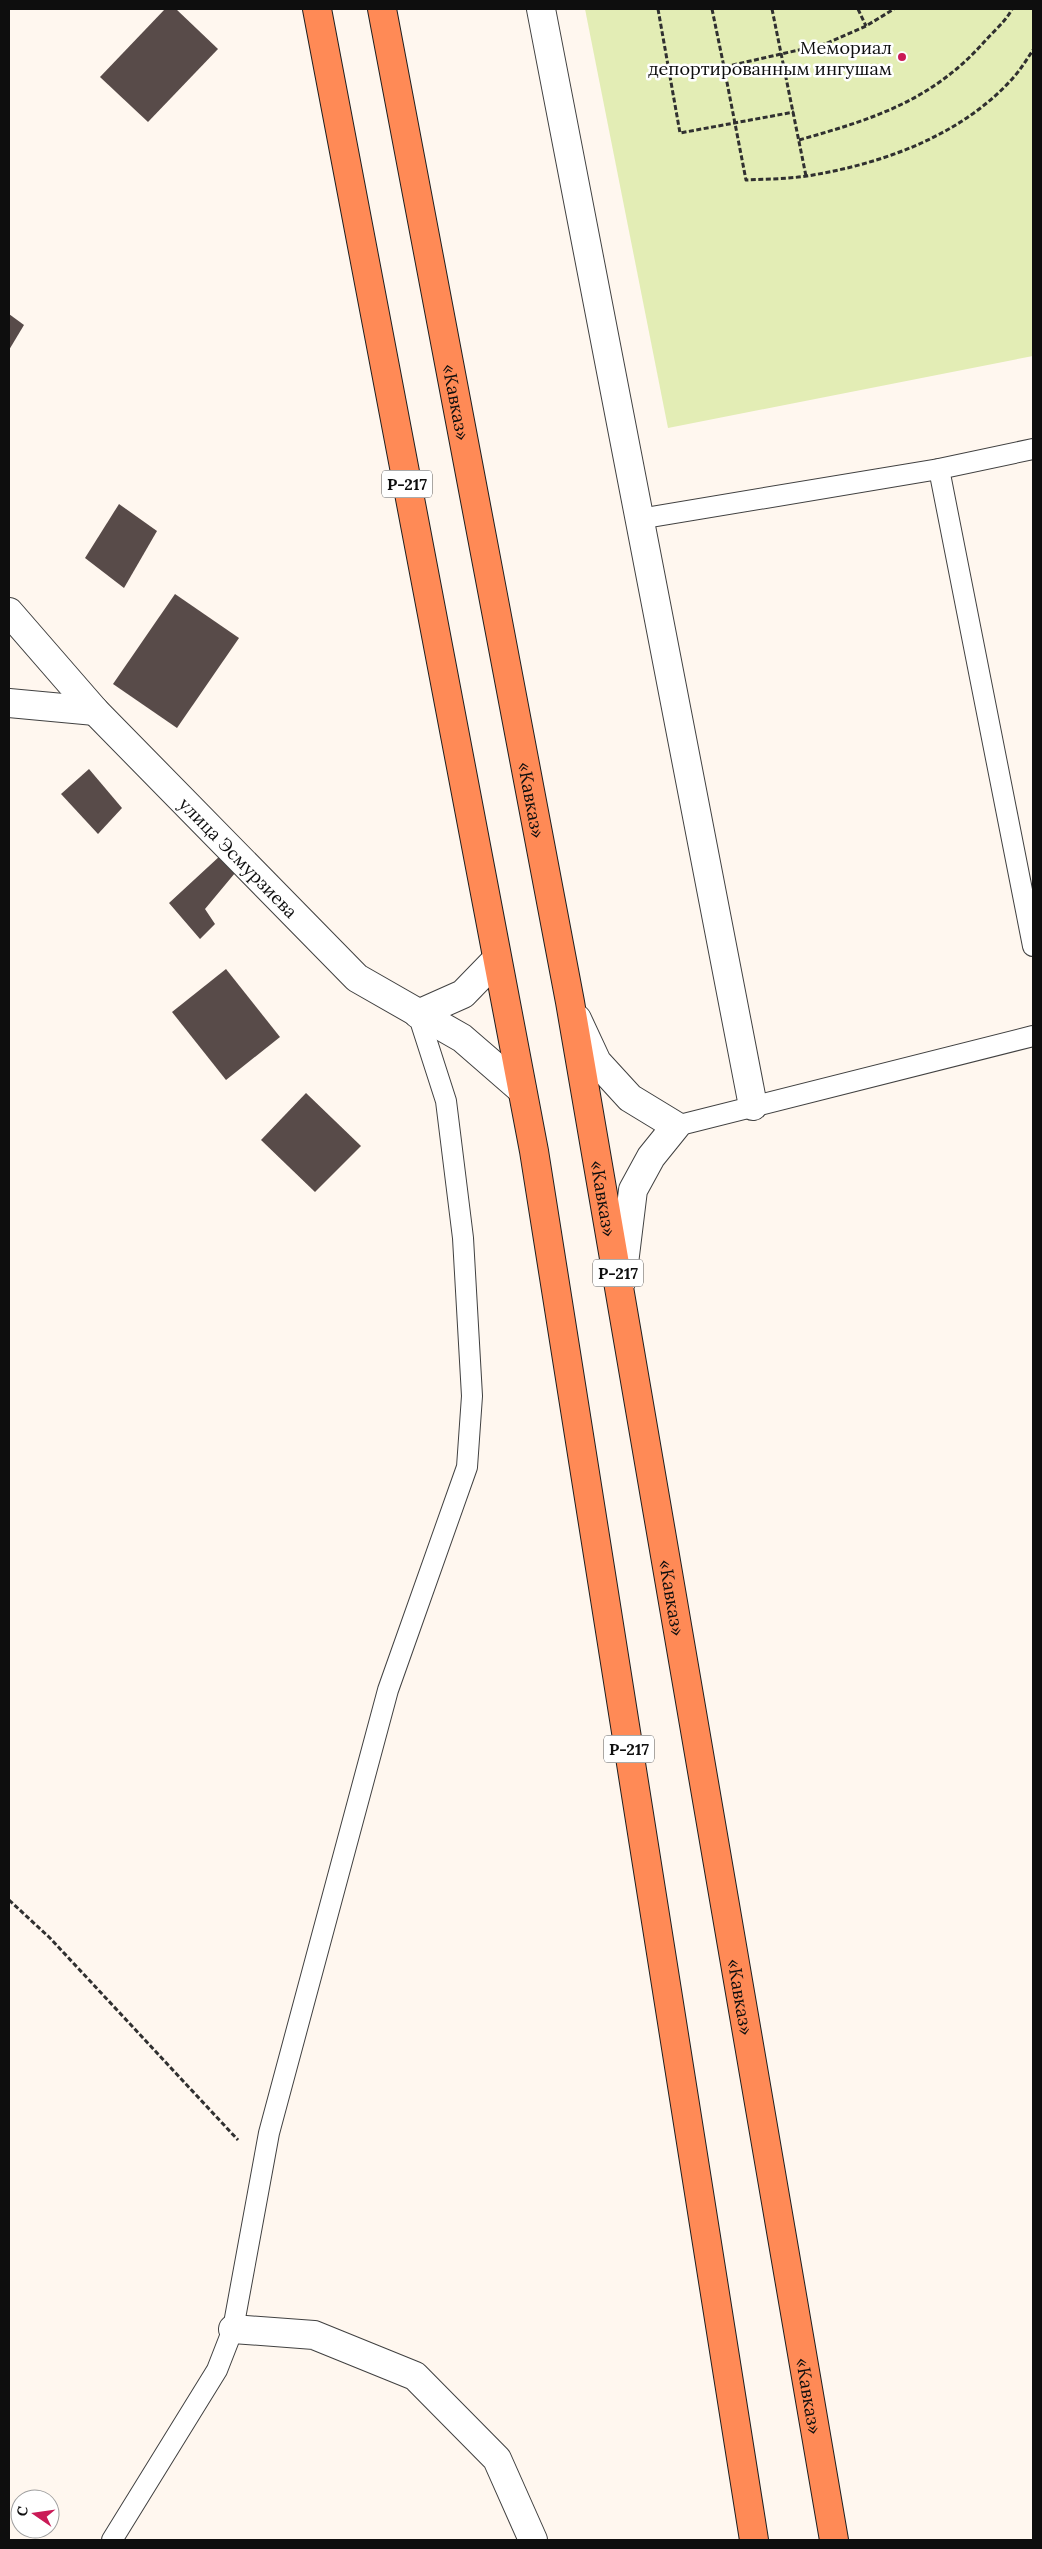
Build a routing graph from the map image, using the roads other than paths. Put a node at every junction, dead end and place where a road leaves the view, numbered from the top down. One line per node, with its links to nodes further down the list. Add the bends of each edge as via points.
1 (317, 9): 11 (highway, Р-217)
2 (382, 9): 12 (highway, «Кавказ» / Р-217)
3 (541, 9): 6 (street)
4 (1033, 449): 5 (lane)
5 (939, 469): 6 (lane); 10 (lane)
6 (639, 520): 16 (street)
7 (9, 612): 9 (street, улица Эсмурзиева)
8 (9, 703): 9 (street)
9 (95, 711): 13 (street, улица Эсмурзиева, via 357,978)
10 (1033, 946)
11 (497, 959): 13 (street, via 463,994); 15 (highway, Р-217)
12 (570, 1002): 17 (street, via 597,1062 630,1098); 18 (highway, «Кавказ» / Р-217)
13 (418, 1014): 15 (street, улица Эсмурзиева, via 462,1038); 19 (lane, via 446,1101 463,1238 472,1396 467,1467 388,1690 269,2133)
14 (1033, 1036): 16 (lane)
15 (522, 1090): 22 (highway, Р-217, via 536,1161)
16 (753, 1106): 17 (lane)
17 (676, 1126): 18 (street, via 651,1157 633,1190)
18 (621, 1289): 23 (highway, «Кавказ» / Р-217)
19 (233, 2328): 20 (lane, via 216,2370); 21 (street, via 314,2334 415,2376 497,2459)
20 (112, 2540)
21 (533, 2540)
22 (754, 2540)
23 (834, 2540)

